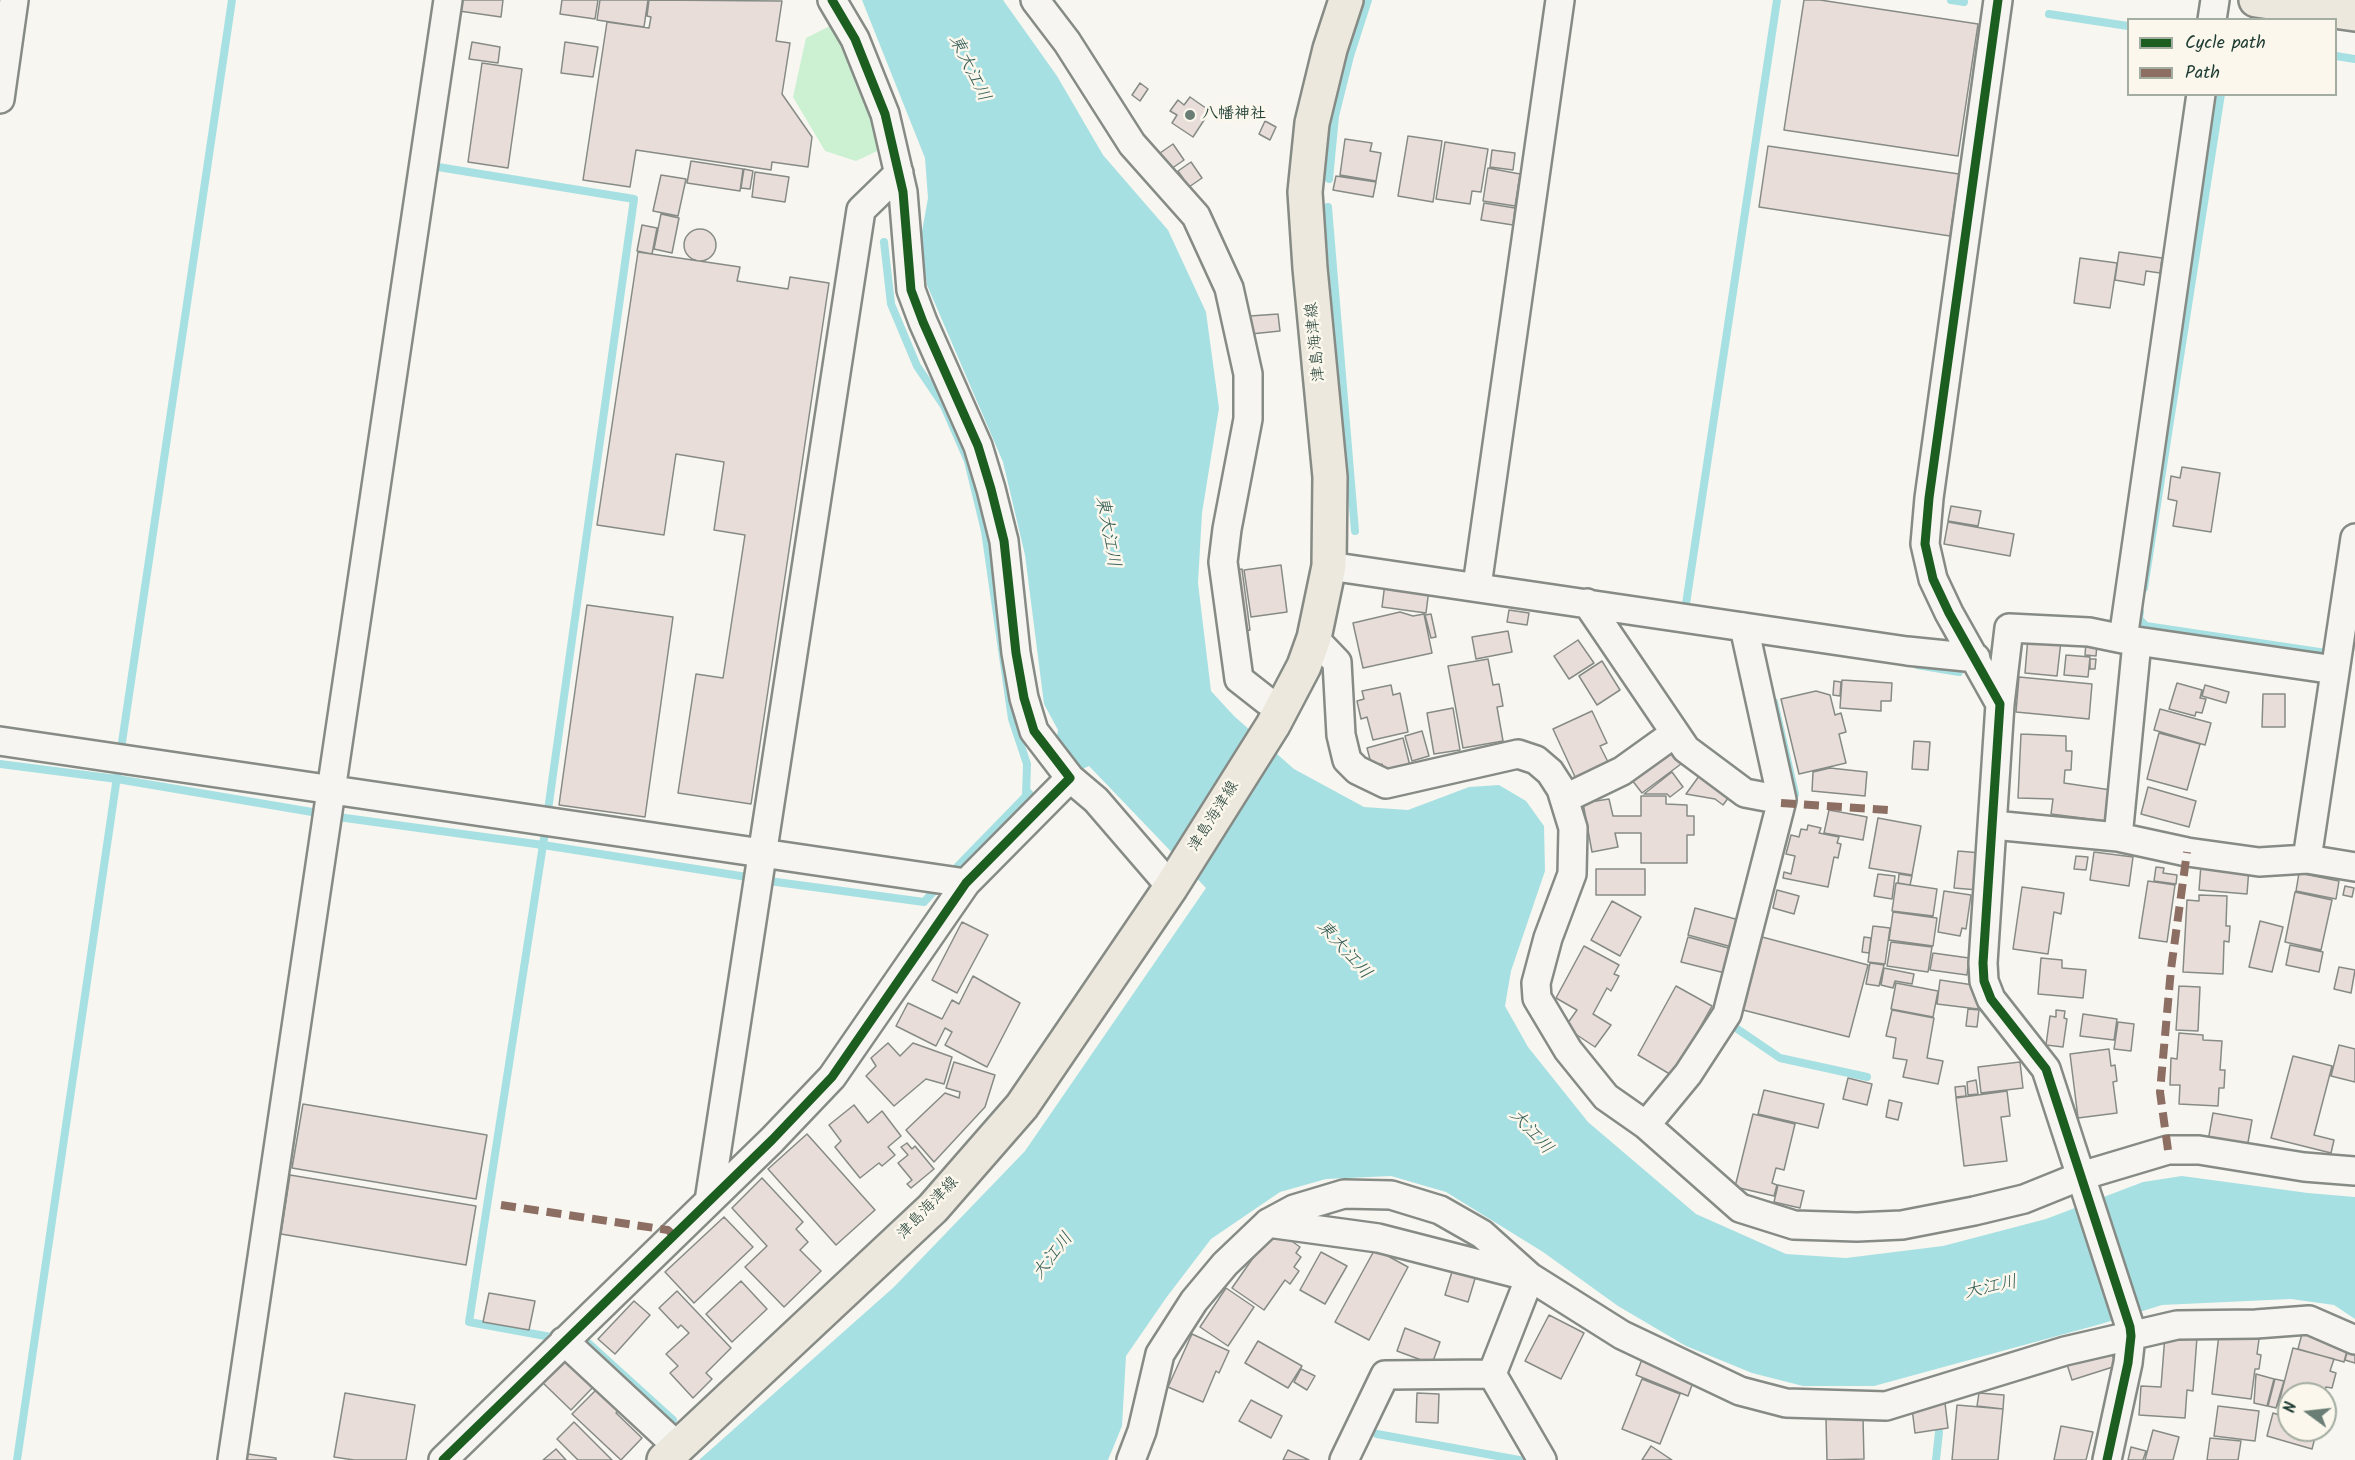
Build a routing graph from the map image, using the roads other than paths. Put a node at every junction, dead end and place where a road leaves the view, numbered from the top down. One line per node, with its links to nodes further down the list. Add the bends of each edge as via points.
1 (15, 0): 13 (street)
2 (448, 0): 29 (street)
3 (832, 0): 14 (street, via 855,39 885,114)
4 (1035, 0): 25 (street, via 1067,42 1132,144 1196,216 1229,288 1248,374 1248,419 1223,562 1239,680)
5 (1346, 0): 16 (main road, 津島海津線, via 1312,123 1305,192 1330,477)
6 (1560, 0): 17 (street)
7 (1998, 0): 22 (street, via 1929,498 1926,544 1933,579)
8 (2215, 0): 11 (street)
9 (2256, 0): 10 (main road)
10 (2355, 14)
11 (2212, 18)
12 (2201, 96): 21 (street)
13 (0, 99)
14 (899, 173): 28 (street, via 911,290 978,446 992,489 1004,541 1024,698 1034,732); 34 (street, via 861,210)
15 (2355, 538): 23 (street)
16 (1329, 566): 17 (street); 20 (main road, 津島海津線)
17 (1477, 586): 18 (street)
18 (1587, 603): 19 (street); 26 (street)
19 (1744, 627): 22 (street); 31 (street)
20 (1314, 638): 25 (main road, 津島海津線, via 1304,666); 30 (street, via 1336,662 1341,735 1347,760 1357,770 1386,784 1518,753 1536,760 1550,772)
21 (2130, 641): 23 (street); 24 (street, via 2089,632 2009,628); 33 (street)
22 (1976, 658): 24 (street)
23 (2335, 670): 35 (street)
24 (2000, 704): 32 (street)
25 (1270, 713): 37 (main road, 津島海津線)
26 (1675, 733): 30 (street, via 1622,771); 31 (street, via 1686,749 1745,793)
27 (0, 741): 29 (street)
28 (1070, 778): 37 (street); 38 (street)
29 (331, 790): 34 (street); 50 (street)
30 (1564, 799): 39 (street, via 1573,828 1572,874 1548,938 1536,983 1538,998 1568,1050 1606,1096)
31 (1782, 800): 39 (street, via 1727,1014 1688,1074)
32 (1993, 825): 33 (street); 41 (street, via 1984,981 1991,999 2046,1069)
33 (2118, 837): 35 (street, via 2259,862)
34 (763, 853): 38 (street); 42 (street)
35 (2307, 859): 36 (street)
36 (2355, 867)
37 (1175, 881): 49 (main road, 津島海津線, via 1022,1106 933,1208)
38 (966, 883): 42 (street, via 832,1077)
39 (1646, 1125): 41 (street, via 1740,1208 1794,1225 1902,1225)
40 (2355, 1171): 41 (street, via 2199,1150 2168,1150)
41 (2083, 1183): 45 (street)
42 (710, 1201): 47 (street)
43 (1268, 1223): 44 (street, via 1378,1238); 44 (street, via 1294,1209 1344,1194 1391,1195 1440,1210 1482,1234); 52 (street, via 1194,1301 1160,1354)
44 (1530, 1277): 45 (street, via 1622,1335 1740,1391 1786,1403 1886,1406); 48 (street)
45 (2131, 1331): 46 (street, via 2177,1325 2309,1320); 55 (street)
46 (2355, 1340)
47 (564, 1341): 49 (street); 51 (street)
48 (1492, 1374): 53 (street, via 1385,1375); 54 (street)
49 (671, 1454)
50 (232, 1460)
51 (443, 1460)
52 (1131, 1460)
53 (1344, 1460)
54 (1542, 1460)
55 (2107, 1460)

